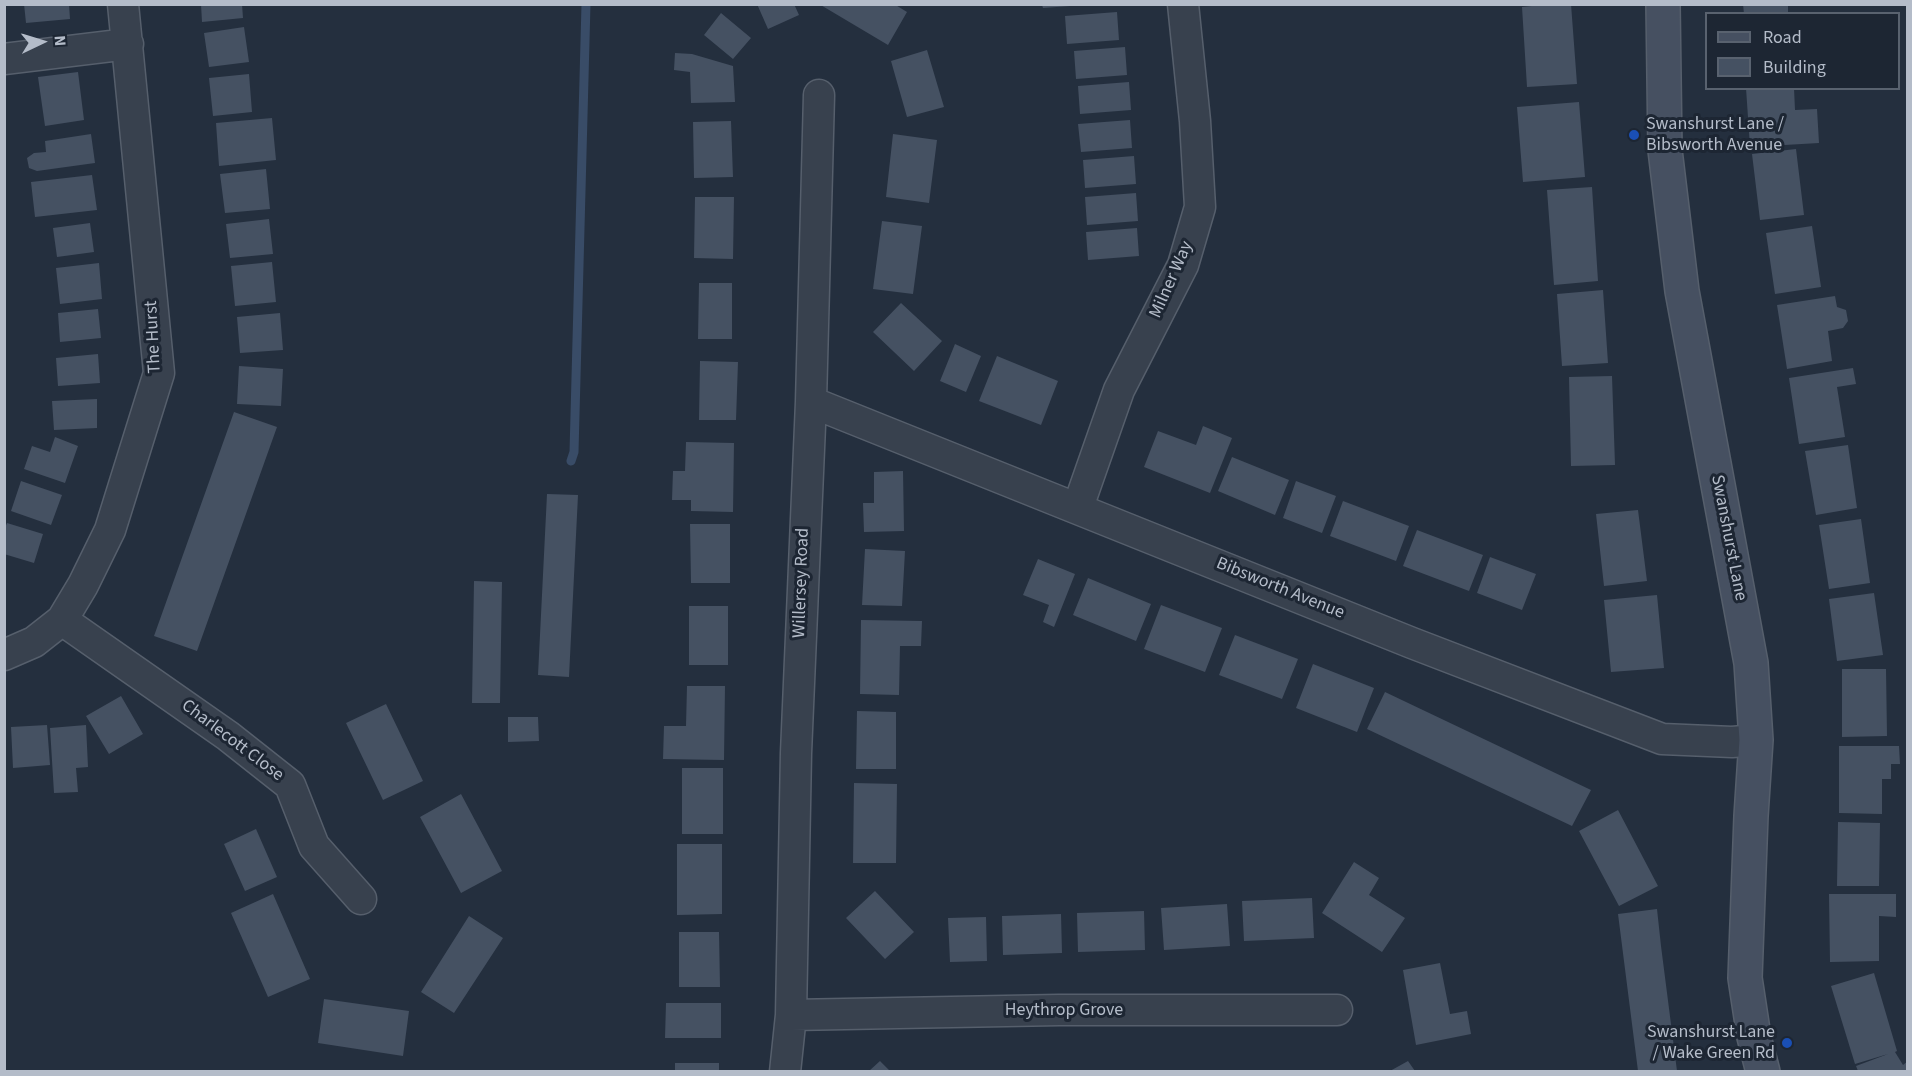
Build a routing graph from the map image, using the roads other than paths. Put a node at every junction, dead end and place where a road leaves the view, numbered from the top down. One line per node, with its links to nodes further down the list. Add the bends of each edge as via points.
1 (123, 4): 4 (street, The Hurst)
2 (1183, 4): 8 (street, Milner Way, via 1200,207 1183,265 1119,390)
3 (1663, 4): 11 (main road, Swanshurst Lane, via 1665,150 1682,291 1751,663)
4 (128, 44): 5 (street); 9 (street, The Hurst, via 159,373 110,530)
5 (4, 59)
6 (819, 95): 7 (street, Willersey Road)
7 (811, 402): 8 (street, Bibsworth Avenue); 14 (street, Willersey Road)
8 (1078, 507): 11 (street, Bibsworth Avenue, via 1662,740)
9 (62, 620): 10 (street, The Hurst, via 34,642); 12 (street, Charlecott Close, via 228,736 290,785 314,846)
10 (4, 655)
11 (1756, 740): 16 (main road, Swanshurst Lane, via 1745,978)
12 (361, 899)
13 (1337, 1010): 14 (street, Heythrop Grove)
14 (790, 1015): 15 (street, Willersey Road)
15 (785, 1071)
16 (1763, 1071)

